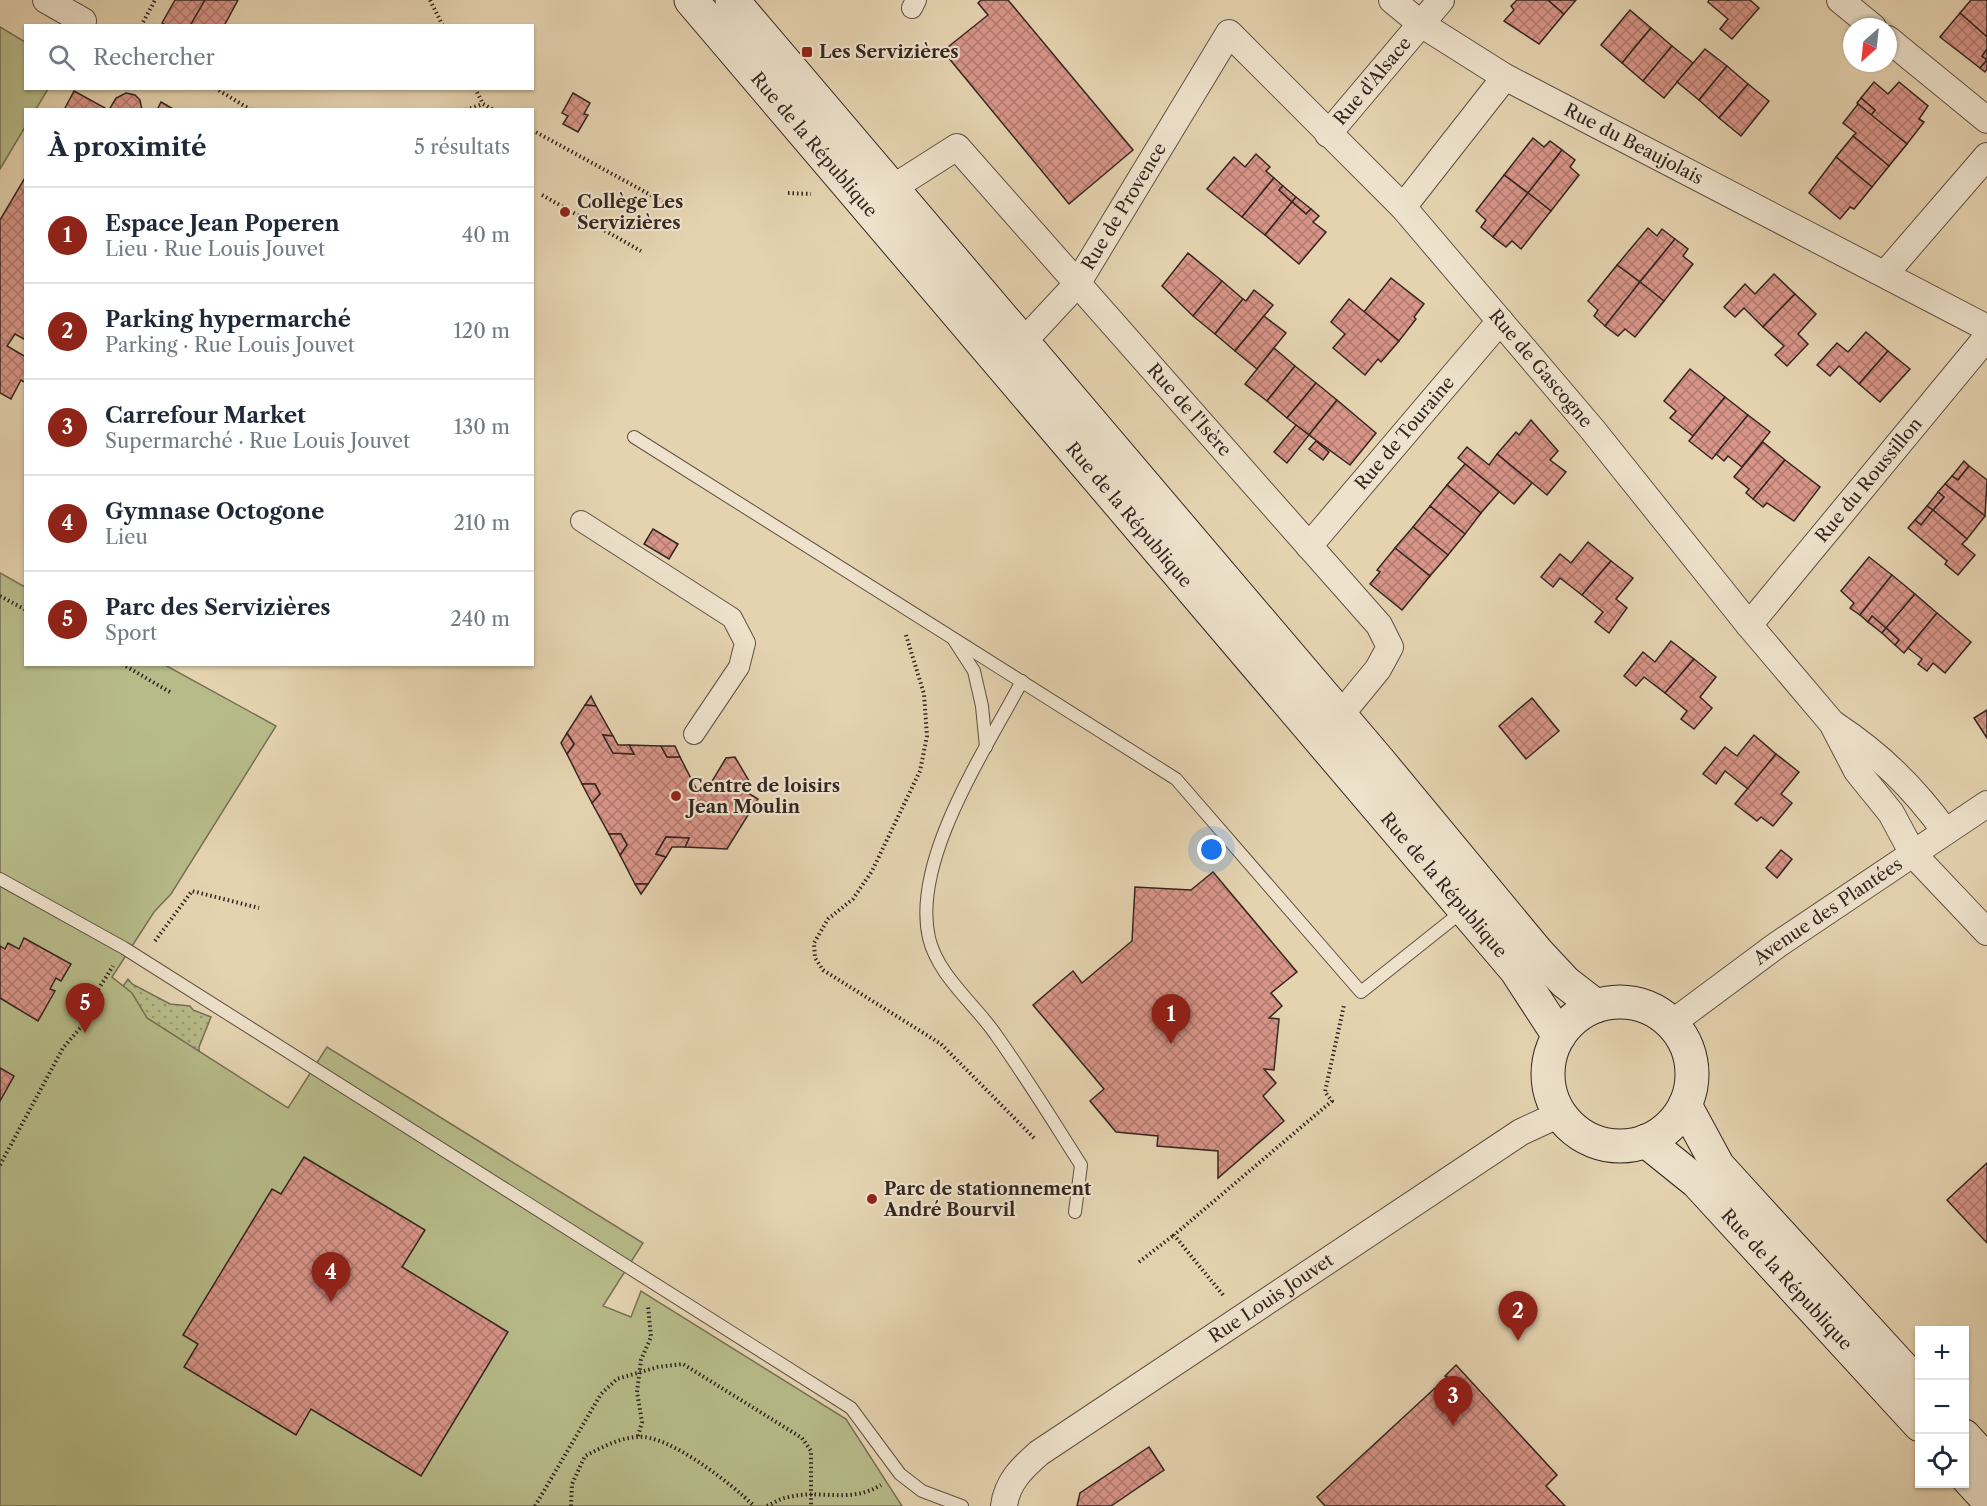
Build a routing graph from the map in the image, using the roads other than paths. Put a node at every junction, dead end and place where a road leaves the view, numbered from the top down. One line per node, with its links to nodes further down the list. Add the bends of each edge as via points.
1 (46, 0): 8 (street)
2 (691, 0): 23 (main road, Rue de la République)
3 (732, 0): 16 (main road, Rue de la République)
4 (1392, 0): 9 (street, Rue du Beaujolais)
5 (1441, 0): 9 (street, Rue d'Alsace)
6 (1840, 0): 7 (street)
7 (1862, 18)
8 (83, 21)
9 (1421, 24): 12 (street, Rue du Beaujolais); 14 (street, Rue d'Alsace)
10 (1229, 33): 14 (street, Rue de Gascogne); 19 (street, Rue de Provence)
11 (1897, 46): 13 (street)
12 (1505, 76): 17 (street); 18 (street, Rue du Beaujolais)
13 (1987, 120)
14 (1328, 134): 17 (street, Rue de Gascogne)
15 (1987, 156): 18 (street)
16 (891, 189): 19 (street, Rue de l'Isère, via 957,147); 23 (main road, Rue de la République)
17 (1403, 207): 20 (street, Rue de Gascogne)
18 (1885, 274): 21 (street, Rue du Beaujolais)
19 (1077, 284): 23 (street, Rue de Provence); 26 (street, Rue de l'Isère)
20 (1500, 321): 26 (street, Rue de Touraine); 27 (street, Rue de Gascogne)
21 (1987, 328)
22 (1987, 337): 27 (street, Rue du Roussillon)
23 (1012, 355): 31 (main road, Rue de la République)
24 (634, 438): 28 (lane)
25 (581, 521): 32 (street, via 732,618 745,643 739,666)
26 (1309, 546): 31 (street, Rue de l'Isère, via 1380,625 1390,647 1378,669)
27 (1749, 625): 30 (street, Rue de Gascogne)
28 (951, 636): 29 (lane); 33 (lane, via 974,671)
29 (1022, 681): 33 (lane); 38 (lane, via 1176,779 1361,992)
30 (1832, 723): 35 (street, Rue de Gascogne, via 1867,747 1917,794); 36 (street, Rue de Gascogne, via 1857,771 1891,813)
31 (1330, 727): 38 (main road, Rue de la République); 40 (main road, Rue de la République, via 1565,982)
32 (694, 734)
33 (986, 748): 46 (lane, via 960,795 935,854 927,902 929,938 946,973 995,1033 1081,1165)
34 (1987, 804): 35 (street, Avenue des Plantées)
35 (1945, 831): 36 (street, Avenue des Plantées)
36 (1914, 854): 39 (street, Rue de Gascogne); 41 (street, Avenue des Plantées, via 1777,945)
37 (0, 879): 53 (lane, via 124,948 851,1408 900,1474 921,1491)
38 (1465, 909): 42 (main road, Rue de la République, via 1516,970)
39 (1987, 932)
40 (1596, 1006): 41 (main road, via 1636,1003 1655,1010); 42 (main road, via 1575,1017)
41 (1672, 1023): 43 (main road, via 1685,1041 1692,1062 1692,1084)
42 (1558, 1036): 44 (main road, via 1548,1075)
43 (1685, 1105): 45 (main road, via 1670,1126); 47 (main road, Rue de la République, via 1718,1166)
44 (1560, 1114): 45 (main road, via 1571,1126 1599,1142 1614,1145); 54 (street, Rue Louis Jouvet, via 1521,1132 1040,1453 1018,1472 1006,1494)
45 (1646, 1141): 48 (main road, Rue de la République, via 1697,1182)
46 (1075, 1212)
47 (1915, 1382)
48 (1915, 1420)
49 (1969, 1441): 50 (main road)
50 (1987, 1461)
51 (1969, 1479): 52 (main road)
52 (1987, 1499)
53 (962, 1506)
54 (1005, 1506)

